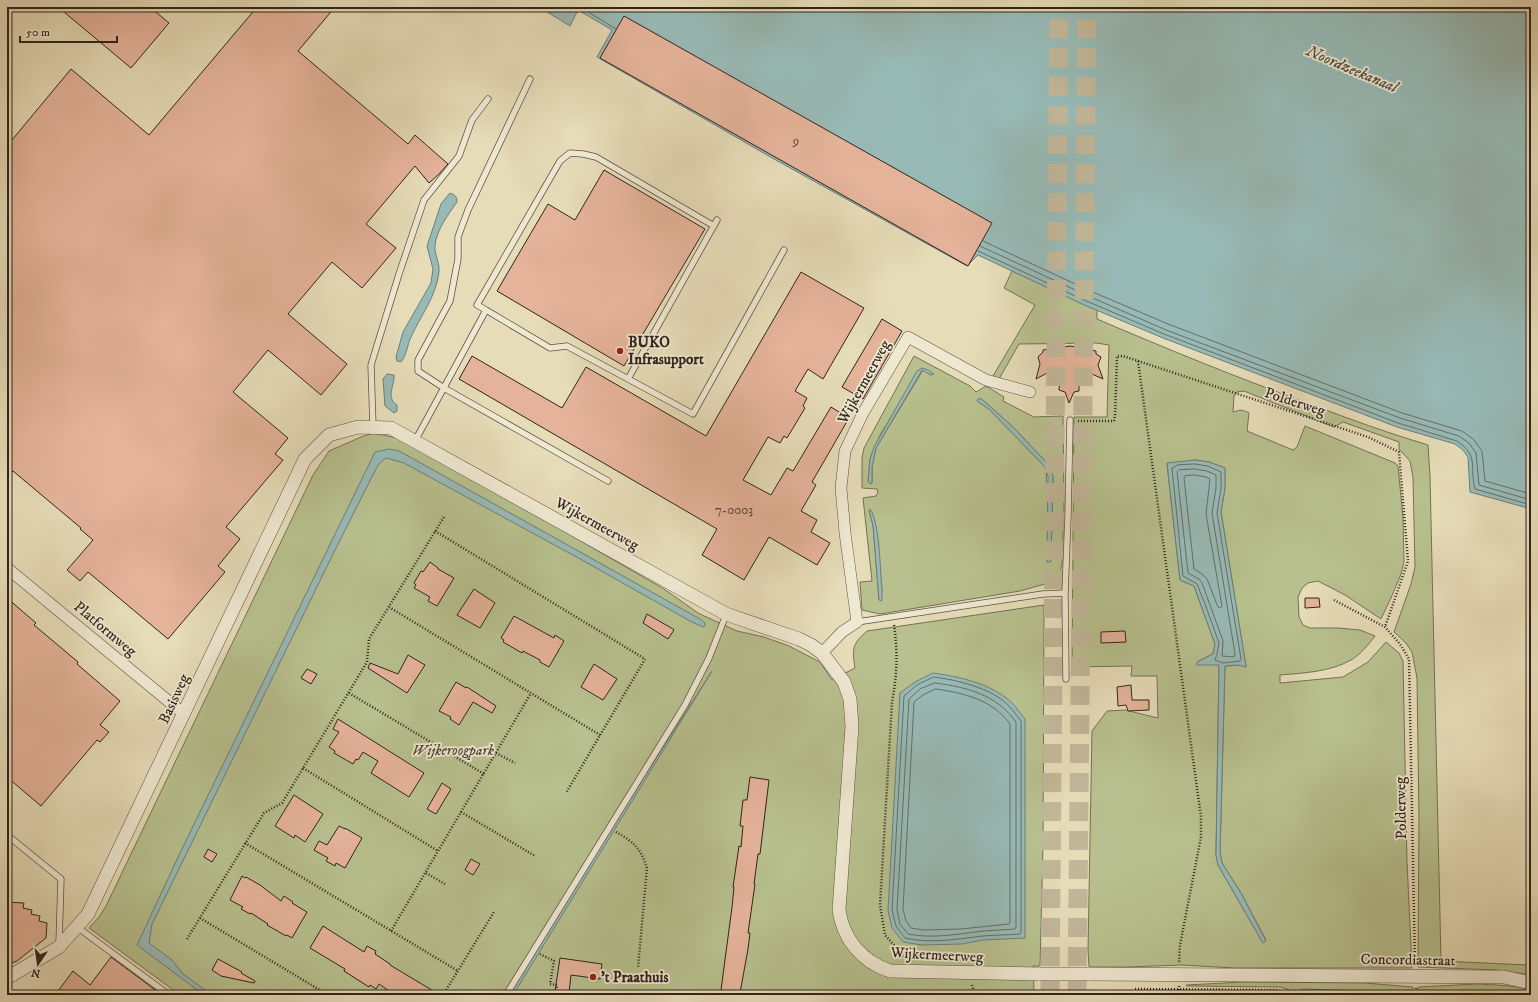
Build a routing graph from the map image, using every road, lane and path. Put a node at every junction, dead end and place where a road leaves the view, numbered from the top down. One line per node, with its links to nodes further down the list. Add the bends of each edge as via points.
1 (530, 79): 7 (lane, via 468,210 458,237 458,259 450,301 418,360 418,371)
2 (488, 99): 11 (lane, via 472,120 459,156 424,200 371,365)
3 (784, 250): 6 (lane, via 693,414)
4 (486, 310): 6 (lane, via 550,348 567,346); 6 (lane, via 477,305 560,161 570,153 596,158 715,223); 7 (lane)
5 (1138, 361): 9 (path, Polderweg, via 1117,356 1114,421); 23 (path, Polderweg, via 1368,437 1399,452 1408,561); 53 (path, via 1201,817 1201,837 1180,945)
6 (628, 378)
7 (444, 388): 12 (lane); 13 (lane)
8 (1030, 392): 22 (street, Wijkermeerweg, via 986,380 908,338 863,413 845,451 841,488)
9 (1070, 420): 17 (lane)
10 (358, 427): 11 (street, Wijkermeerweg); 28 (street, Basisweg, via 329,435 305,459)
11 (373, 428): 12 (street, Wijkermeerweg, via 391,428)
12 (415, 442): 20 (street, Wijkermeerweg)
13 (608, 481)
14 (444, 517): 15 (path)
15 (435, 531): 19 (path); 29 (path, via 646,659)
16 (7, 568): 28 (street, Platformweg)
17 (1065, 593): 21 (lane, via 1043,594); 25 (lane)
18 (1334, 600): 23 (path, Polderweg)
19 (389, 607): 26 (path, via 369,639 367,662); 27 (path)
20 (726, 614): 24 (street, Wijkermeerweg, via 799,639); 64 (lane, via 709,658 685,704)
21 (892, 617): 22 (lane); 50 (path, via 897,644 880,906 886,935)
22 (857, 622): 24 (street, via 842,632)
23 (1385, 627): 55 (path, Polderweg, via 1409,659)
24 (822, 653): 53 (street, Wijkermeerweg, bridge, via 844,682 852,708 839,910 848,938 865,958 890,971)
25 (1066, 679)
26 (348, 693): 32 (path); 33 (path)
27 (531, 693): 29 (path); 30 (path)
28 (184, 714): 45 (street, Basisweg, via 88,914)
29 (600, 735): 34 (path)
30 (496, 753): 31 (path); 33 (path)
31 (515, 763)
32 (303, 768): 38 (path, via 282,803 264,813); 39 (path)
33 (484, 774): 35 (path)
34 (566, 793)
35 (461, 812): 39 (path); 40 (path)
36 (618, 833): 51 (path, via 632,841 643,855 647,868)
37 (7, 835): 48 (lane, via 61,879)
38 (245, 843): 44 (path); 46 (path)
39 (438, 851): 41 (path)
40 (535, 856)
41 (426, 873): 42 (path); 46 (path)
42 (445, 884)
43 (494, 912): 52 (path)
44 (200, 918): 47 (path); 62 (path)
45 (77, 927): 48 (street, Basisweg); 61 (lane)
46 (391, 930): 52 (path)
47 (187, 939)
48 (59, 947): 56 (street, Basisweg)
49 (538, 954): 65 (path, via 554,961 550,984 557,985)
50 (907, 960)
51 (638, 968)
52 (458, 971): 63 (path)
53 (1179, 974): 54 (street, Wijkermeerweg); 59 (path)
54 (1285, 975): 55 (street, Concordiastraat)
55 (1416, 977): 57 (street, Concordiastraat, via 1504,977); 60 (path, Polderweg)
56 (7, 978)
57 (1531, 982)
58 (1127, 988): 59 (path)
59 (1179, 989): 66 (path); 67 (path, via 1276,990)
60 (1416, 994): 68 (path, via 1303,991)
61 (169, 995)
62 (328, 995)
63 (443, 995)
64 (506, 995)
65 (556, 995)
66 (1180, 995)
67 (1290, 995)
68 (1299, 995)

